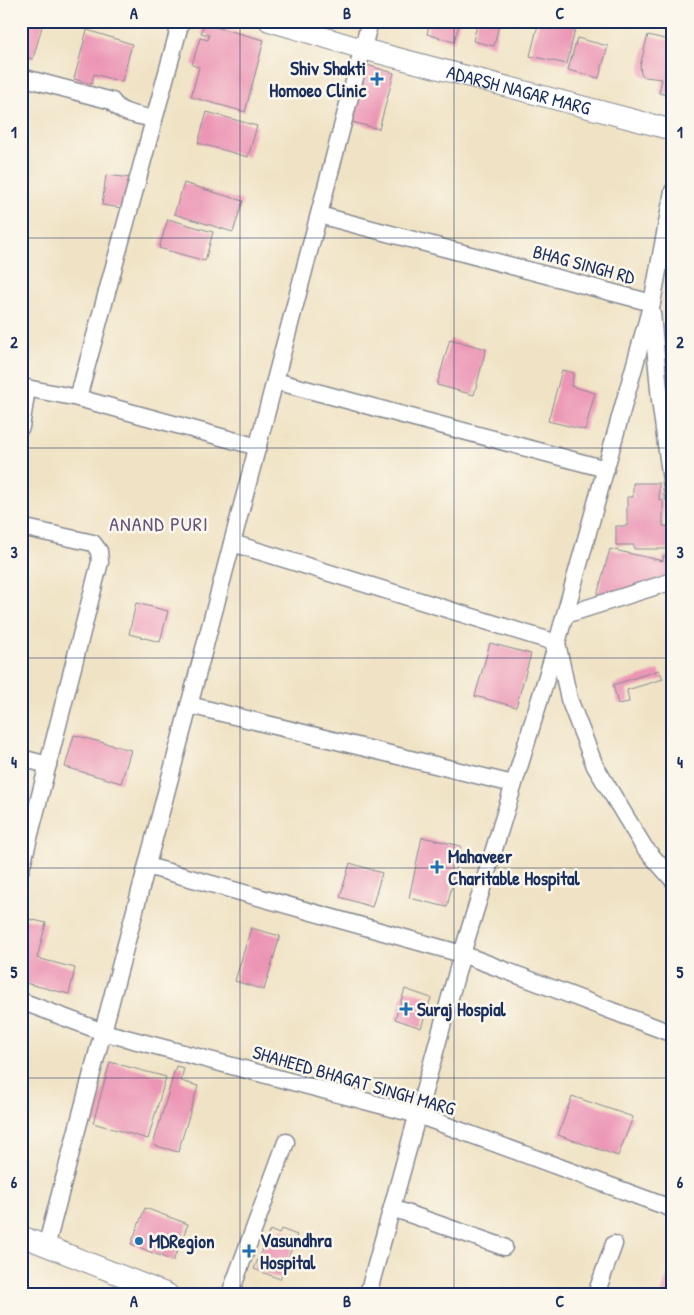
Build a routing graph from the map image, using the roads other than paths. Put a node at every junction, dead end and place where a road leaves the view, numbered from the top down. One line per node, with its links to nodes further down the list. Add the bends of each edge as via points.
1 (181, 21): 6 (street)
2 (269, 21): 4 (street, ADARSH NAGAR MARG)
3 (370, 21): 4 (street)
4 (363, 49): 7 (street, ADARSH NAGAR MARG); 9 (street)
5 (21, 77): 6 (street, via 98,96 112,101 122,111)
6 (154, 119): 14 (street)
7 (673, 130)
8 (673, 191): 10 (street)
9 (319, 215): 11 (street, BHAG SINGH RD); 12 (street)
10 (666, 262): 11 (street)
11 (652, 303): 15 (street, BHAG SINGH RD); 18 (street)
12 (275, 381): 17 (street); 18 (street)
13 (24, 387): 14 (street); 16 (street)
14 (78, 398): 17 (street)
15 (667, 399): 19 (street, BHAG SINGH RD)
16 (21, 427)
17 (258, 447): 21 (street)
18 (606, 469): 23 (street)
19 (673, 495)
20 (21, 527): 27 (street, via 93,543 99,551 100,562)
21 (232, 543): 24 (street); 25 (street)
22 (673, 581): 23 (street)
23 (565, 615): 24 (street)
24 (557, 643): 28 (street); 31 (street, via 569,699 595,766 644,847)
25 (189, 705): 28 (street); 29 (street)
26 (21, 758): 27 (street)
27 (48, 765): 30 (street)
28 (514, 784): 32 (street)
29 (147, 866): 32 (street); 34 (street)
30 (21, 869)
31 (673, 880)
32 (462, 954): 35 (street); 36 (street)
33 (21, 1001): 34 (street, SHAHEED BHAGAT SINGH MARG)
34 (103, 1032): 36 (street, SHAHEED BHAGAT SINGH MARG); 43 (street)
35 (673, 1034)
36 (418, 1115): 38 (street); 39 (street, SHAHEED BHAGAT SINGH MARG)
37 (286, 1142): 45 (street)
38 (392, 1208): 42 (street); 46 (street)
39 (673, 1209)
40 (21, 1236): 43 (street)
41 (614, 1244): 47 (street)
42 (504, 1246)
43 (46, 1247): 44 (street)
44 (168, 1294)
45 (230, 1294)
46 (368, 1294)
47 (596, 1294)

